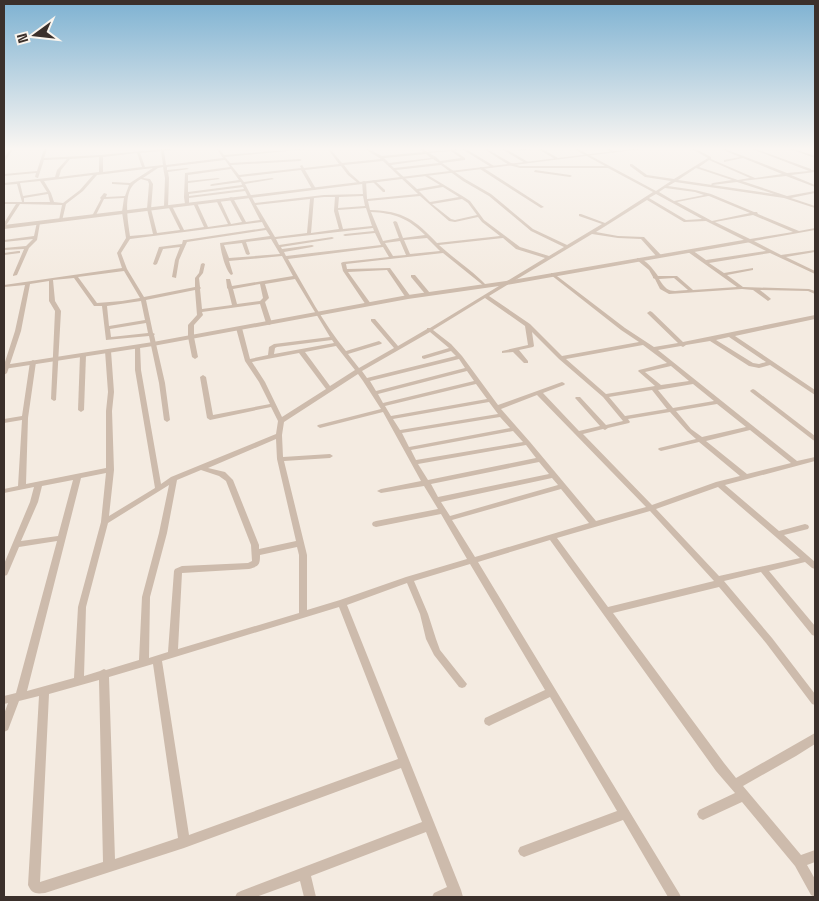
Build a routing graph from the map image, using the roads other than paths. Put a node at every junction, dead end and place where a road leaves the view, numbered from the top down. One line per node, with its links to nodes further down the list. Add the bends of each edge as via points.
1 (20, 191): 25 (street)
2 (82, 191): 40 (street)
3 (129, 191): 26 (street)
4 (150, 191): 46 (street)
5 (167, 191): 43 (street)
6 (191, 191): 21 (street)
7 (191, 191): 21 (street)
8 (233, 191): 29 (street)
9 (246, 191): 42 (street)
10 (363, 191): 27 (street)
11 (418, 191): 22 (street)
12 (452, 191): 31 (street)
13 (484, 191): 89 (street, via 532,230)
14 (517, 191): 44 (street)
15 (695, 191): 23 (street)
16 (741, 191): 28 (street)
17 (768, 191): 28 (street)
18 (655, 192): 32 (street); 34 (street)
19 (815, 192): 28 (street)
20 (49, 193): 25 (street); 37 (street)
21 (186, 193): 41 (street)
22 (421, 195): 27 (street); 39 (street)
23 (710, 195): 34 (street); 50 (street)
24 (337, 196): 27 (street); 30 (street); 47 (street)
25 (22, 197): 36 (street)
26 (126, 197): 49 (street); 52 (street, via 104,196)
27 (365, 197): 48 (street)
28 (784, 197): 45 (street)
29 (232, 198): 33 (street); 59 (street)
30 (312, 198): 42 (street); 73 (street)
31 (464, 198): 39 (street); 53 (street)
32 (646, 198): 56 (street, via 685,221); 61 (street)
33 (218, 200): 38 (street); 60 (street)
34 (674, 202): 56 (street)
35 (4, 203): 36 (street)
36 (21, 203): 37 (street); 62 (street)
37 (52, 203): 40 (street)
38 (195, 203): 41 (street); 64 (street)
39 (429, 203): 53 (street, via 452,221)
40 (64, 204): 54 (street)
41 (187, 204): 43 (street)
42 (254, 204): 55 (street)
43 (168, 206): 46 (street); 68 (street)
44 (542, 207)
45 (815, 207)
46 (149, 209): 49 (street); 72 (street)
47 (336, 209): 48 (street); 65 (street)
48 (367, 209): 63 (street); 75 (street, via 398,214)
49 (124, 212): 52 (street); 78 (street)
50 (756, 213): 56 (street); 71 (street)
51 (580, 215): 61 (street)
52 (94, 216): 54 (street)
53 (479, 216): 77 (street)
54 (60, 220): 58 (street)
55 (263, 220): 59 (street); 66 (street)
56 (709, 221): 84 (street)
57 (395, 222): 81 (street)
58 (38, 223): 62 (street); 76 (street)
59 (244, 223): 60 (street)
60 (230, 224): 64 (street)
61 (605, 224): 70 (street)
62 (4, 227)
63 (373, 227): 65 (street); 69 (street)
64 (206, 228): 68 (street)
65 (341, 229): 73 (street)
66 (268, 230): 79 (street); 86 (street)
67 (814, 230): 71 (street)
68 (182, 231): 72 (street)
69 (376, 232): 74 (street); 87 (street)
70 (591, 232): 89 (street); 100 (street, via 642,238)
71 (798, 232): 84 (street)
72 (155, 234): 78 (street)
73 (309, 234): 79 (street)
74 (345, 235)
75 (429, 236): 81 (street); 88 (street)
76 (36, 237): 82 (street); 91 (street)
77 (504, 237): 88 (street); 103 (street, via 523,250)
78 (128, 238): 109 (street, via 119,253)
79 (273, 238): 83 (street); 95 (street)
80 (332, 238): 95 (street)
81 (404, 240): 87 (street); 99 (street)
82 (4, 241)
83 (244, 241): 98 (street); 105 (street, via 221,245)
84 (748, 241): 92 (street); 93 (street)
85 (328, 243): 95 (street)
86 (182, 244): 107 (street, via 161,248); 119 (street)
87 (383, 244): 95 (street); 102 (street)
88 (438, 244): 96 (street)
89 (566, 246): 103 (street)
90 (4, 249): 91 (street)
91 (26, 249): 97 (street); 115 (street)
92 (690, 251): 100 (street); 106 (street)
93 (771, 251): 101 (street); 106 (street)
94 (815, 251): 101 (street)
95 (281, 252): 105 (street); 120 (street)
96 (444, 252): 99 (street); 127 (street)
97 (4, 254)
98 (248, 254)
99 (408, 255): 102 (street)
100 (659, 256): 104 (street)
101 (782, 256): 112 (street)
102 (392, 257): 111 (street, via 345,262 342,264)
103 (548, 257): 126 (street)
104 (639, 259): 114 (street); 121 (street)
105 (226, 260): 113 (street)
106 (705, 262): 116 (street)
107 (155, 264)
108 (203, 264): 129 (street, via 197,278)
109 (125, 269): 117 (street); 139 (street)
110 (751, 269): 116 (street)
111 (345, 271): 137 (street, via 388,269); 142 (street)
112 (815, 273)
113 (231, 274)
114 (553, 274): 126 (street); 161 (street)
115 (15, 275)
116 (723, 275): 131 (street)
117 (75, 276): 122 (street); 141 (street, via 94,304)
118 (414, 276): 135 (street)
119 (174, 277)
120 (296, 277): 125 (street); 146 (street)
121 (655, 278): 133 (street, via 675,277); 133 (street, via 669,293)
122 (51, 279): 124 (street); 178 (street, via 52,301 58,311)
123 (228, 280): 130 (street)
124 (28, 282): 128 (street); 185 (street, via 18,331)
125 (262, 282): 130 (street); 140 (street, via 266,298)
126 (506, 283): 127 (street); 136 (street)
127 (484, 285): 135 (street)
128 (4, 286)
129 (198, 288): 139 (street); 144 (street)
130 (229, 288): 143 (street)
131 (742, 288): 132 (street); 133 (street)
132 (754, 288): 134 (street); 138 (street)
133 (693, 292)
134 (815, 293)
135 (428, 294): 137 (street)
136 (485, 296): 151 (street); 154 (street)
137 (408, 297): 142 (street)
138 (768, 298)
139 (143, 299): 141 (street); 149 (street)
140 (262, 302): 143 (street); 150 (street)
141 (104, 304): 152 (street)
142 (368, 304): 146 (street)
143 (235, 306): 144 (street)
144 (200, 311): 157 (street, via 200,317 191,325)
145 (650, 313): 163 (street)
146 (318, 314): 150 (street); 159 (street)
147 (815, 317): 156 (street)
148 (373, 320): 165 (street)
149 (148, 321): 152 (street); 155 (street)
150 (269, 323): 153 (street)
151 (528, 325): 168 (street, via 532,344); 179 (street)
152 (107, 328): 155 (street, via 108,339 112,340)
153 (239, 328): 157 (street); 180 (street)
154 (429, 329): 165 (street); 166 (street)
155 (152, 334): 162 (street)
156 (730, 335): 158 (street); 183 (street)
157 (191, 337): 162 (street); 175 (street)
158 (712, 339): 163 (street); 183 (street, via 751,365)
159 (335, 341): 170 (street); 172 (street); 174 (street, via 274,345)
160 (379, 343): 172 (street)
161 (644, 343): 167 (street); 179 (street)
162 (153, 344): 164 (street); 213 (street)
163 (683, 345): 167 (street)
164 (137, 346): 169 (street); 245 (street, via 138,370)
165 (397, 348): 187 (street)
166 (452, 349): 176 (street); 177 (street)
167 (653, 349): 184 (street)
168 (516, 350): 171 (street); 182 (street)
169 (108, 351): 173 (street); 235 (street, via 112,381)
170 (301, 351): 174 (street); 194 (street)
171 (504, 352)
172 (345, 353): 187 (street)
173 (83, 355): 178 (street); 207 (street)
174 (271, 356): 180 (street)
175 (195, 357)
176 (424, 357)
177 (460, 357): 186 (street); 189 (street)
178 (56, 358): 181 (street); 201 (street)
179 (561, 358): 199 (street)
180 (248, 361): 204 (street)
181 (32, 362): 185 (street); 210 (street)
182 (526, 362)
183 (769, 363): 198 (street)
184 (672, 364): 191 (street); 193 (street, via 642,372)
185 (4, 369)
186 (469, 369): 190 (street); 197 (street)
187 (358, 371): 189 (street); 194 (street)
188 (203, 377): 204 (street, via 210,418)
189 (366, 380): 197 (street)
190 (477, 382): 202 (street); 205 (street)
191 (694, 382): 193 (street); 203 (street)
192 (562, 384): 196 (street)
193 (657, 388): 199 (street); 208 (street)
194 (329, 389): 215 (street)
195 (753, 391): 223 (street)
196 (538, 392): 206 (street); 221 (street)
197 (373, 393): 205 (street)
198 (815, 393)
199 (605, 396): 212 (street)
200 (578, 398): 218 (street)
201 (54, 399)
202 (490, 400): 206 (street); 211 (street)
203 (718, 402): 208 (street); 219 (street)
204 (274, 405): 215 (street)
205 (383, 408): 211 (street); 216 (street)
206 (496, 408): 209 (street)
207 (81, 410)
208 (673, 410): 212 (street); 224 (street)
209 (502, 415): 217 (street); 220 (street)
210 (25, 418): 214 (street); 244 (street)
211 (389, 418): 220 (street)
212 (624, 418): 218 (street, via 627,422)
213 (167, 420)
214 (4, 421)
215 (281, 421): 222 (street)
216 (320, 426)
217 (514, 428): 225 (street); 226 (street)
218 (605, 428): 221 (street)
219 (750, 428): 224 (street); 233 (street)
220 (398, 432): 226 (street)
221 (578, 433): 249 (street)
222 (279, 435): 231 (street); 234 (street)
223 (815, 439)
224 (701, 440): 227 (street); 238 (street)
225 (528, 444): 229 (street); 232 (street)
226 (407, 449): 232 (street)
227 (661, 449)
228 (330, 456): 231 (street)
229 (540, 459): 237 (street); 240 (street)
230 (815, 459): 233 (street)
231 (280, 460): 259 (street)
232 (414, 463): 240 (street)
233 (796, 464): 238 (street)
234 (201, 468): 239 (street); 261 (street, via 222,474 229,480)
235 (110, 470): 236 (street); 252 (street)
236 (78, 476): 241 (street); 258 (street)
237 (554, 476): 243 (street); 248 (street)
238 (746, 477): 242 (street)
239 (174, 479): 245 (street); 275 (street, via 146,597)
240 (426, 483): 246 (street); 248 (street)
241 (39, 484): 244 (street); 260 (street)
242 (719, 484): 249 (street); 256 (street)
243 (563, 486): 251 (street); 254 (street)
244 (22, 487): 247 (street)
245 (158, 487): 252 (street)
246 (381, 490)
247 (4, 491)
248 (437, 500): 250 (street)
249 (651, 508): 254 (street); 268 (street)
250 (443, 511): 251 (street); 253 (street)
251 (448, 519): 263 (street)
252 (105, 522): 277 (street, via 82,607)
253 (376, 524)
254 (594, 524): 257 (street)
255 (805, 527): 256 (street)
256 (778, 534): 262 (street)
257 (552, 537): 263 (street); 270 (street)
258 (61, 538): 260 (street); 281 (street)
259 (301, 543): 261 (street); 271 (street)
260 (15, 546): 266 (street)
261 (256, 553): 273 (street, via 254,565 182,569 178,572)
262 (807, 559): 264 (street); 265 (street)
263 (474, 560): 267 (street); 280 (street)
264 (815, 566)
265 (763, 569): 268 (street); 272 (street)
266 (4, 573)
267 (409, 579): 269 (street); 278 (street, via 437,652)
268 (720, 581): 270 (street); 283 (street)
269 (342, 603): 271 (street); 287 (street)
270 (607, 611): 288 (street)
271 (303, 614): 273 (street)
272 (815, 632)
273 (173, 654): 274 (street)
274 (157, 659): 275 (street); 293 (street)
275 (144, 663): 276 (street)
276 (104, 673): 277 (street); 297 (street)
277 (79, 680): 279 (street)
278 (462, 684)
279 (44, 691): 281 (street); 297 (street, via 34,885 45,888)
280 (552, 692): 284 (street); 290 (street)
281 (17, 698): 282 (street); 285 (street)
282 (4, 700)
283 (815, 701)
284 (489, 721)
285 (4, 727)
286 (815, 738): 288 (street)
287 (403, 762): 292 (street); 293 (street)
288 (735, 785): 289 (street)
289 (744, 795): 291 (street); 296 (street)
290 (624, 814): 294 (street); 304 (street)
291 (704, 814)
292 (429, 825): 298 (street); 300 (street)
293 (184, 842): 297 (street)
294 (524, 851)
295 (815, 856): 296 (street)
296 (799, 862): 299 (street)
297 (109, 866)
298 (304, 874): 301 (street); 302 (street)
299 (815, 891)
300 (456, 894): 303 (street)
301 (241, 897)
302 (310, 897)
303 (438, 897)
304 (675, 897)

